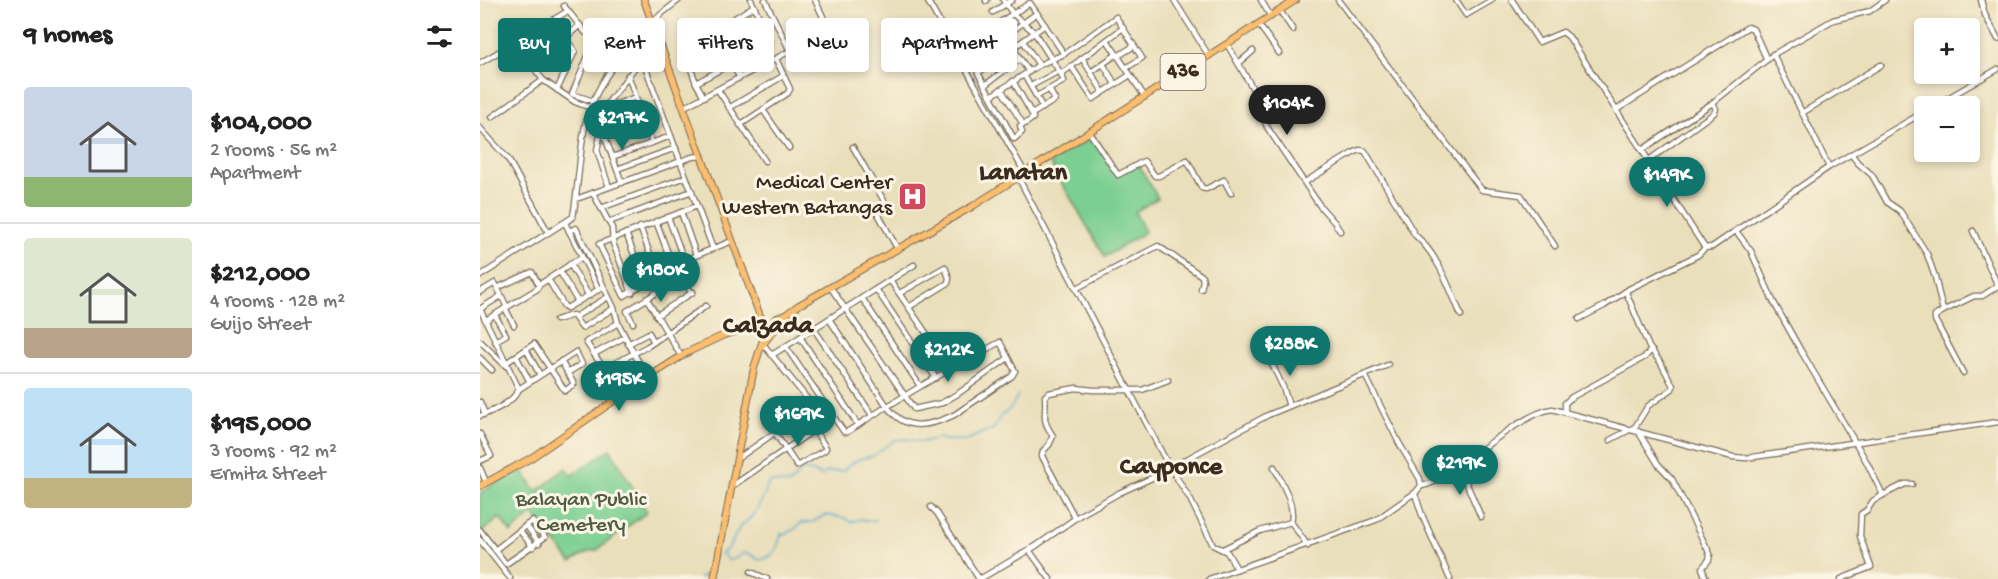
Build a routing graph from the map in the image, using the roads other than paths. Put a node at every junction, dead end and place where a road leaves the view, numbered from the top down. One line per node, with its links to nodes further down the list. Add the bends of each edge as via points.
1 (644, 0): 28 (main road)
2 (679, 0): 17 (street)
3 (751, 0): 20 (street)
4 (765, 0): 59 (street, via 790,51)
5 (815, 0): 32 (street)
6 (927, 0): 88 (street)
7 (1012, 0): 18 (street)
8 (1174, 0): 58 (street)
9 (1261, 0): 26 (street)
10 (1296, 0): 22 (main road, 436)
11 (1338, 0): 168 (street, via 1482,190 1521,195)
12 (1456, 0): 13 (street, via 1467,15)
13 (1491, 0)
14 (1512, 0): 115 (street, via 1539,42 1563,32 1569,37)
15 (1885, 0): 55 (street, via 1865,13 1833,20)
16 (1981, 0): 44 (street)
17 (673, 2): 29 (street)
18 (1005, 2): 23 (street); 25 (street)
19 (564, 6): 21 (street)
20 (754, 6): 30 (street); 31 (street)
21 (568, 11): 27 (street); 35 (street)
22 (1280, 11): 26 (main road, 436); 41 (street)
23 (993, 12)
24 (1037, 13): 25 (street, via 1030,3); 34 (street); 36 (street)
25 (1012, 14): 33 (street); 34 (street)
26 (1271, 17): 37 (main road, 436)
27 (556, 18)
28 (651, 18)
29 (655, 18)
30 (735, 18)
31 (760, 18)
32 (824, 18)
33 (1006, 18)
34 (1023, 23): 38 (street); 42 (street)
35 (580, 25): 40 (street); 43 (street)
36 (1045, 25): 42 (street); 54 (street)
37 (1259, 25): 47 (main road, 436); 52 (street)
38 (1017, 27)
39 (1123, 28): 45 (street); 49 (street); 54 (street, via 1116,17)
40 (583, 29)
41 (1293, 30)
42 (1034, 32): 46 (street); 63 (street)
43 (571, 33)
44 (1998, 39)
45 (1107, 40): 56 (street); 60 (street)
46 (1023, 41): 48 (street); 68 (street)
47 (1227, 44): 58 (main road, 436); 65 (street)
48 (1017, 45)
49 (1134, 46): 56 (street); 71 (street, via 1142,58)
50 (1253, 51): 65 (street)
51 (498, 52): 64 (street)
52 (1279, 53)
53 (1017, 54): 61 (street)
54 (1064, 54): 63 (street)
55 (1773, 54): 62 (street); 117 (street)
56 (1117, 55): 66 (street); 71 (street)
57 (665, 56): 109 (main road)
58 (1209, 56): 106 (main road, 436)
59 (776, 58): 87 (street); 89 (street)
60 (1082, 58): 69 (street); 81 (street)
61 (1020, 59): 84 (street); 94 (street)
62 (1767, 60): 108 (street); 115 (street, via 1753,29 1748,27)
63 (1052, 61): 68 (street); 80 (street)
64 (480, 63)
65 (1239, 63): 145 (street, via 1267,127)
66 (1103, 64): 81 (street); 93 (street)
67 (1881, 64): 117 (street)
68 (1039, 65): 84 (street)
69 (1071, 66): 80 (street); 100 (street, via 1093,99)
70 (583, 68): 107 (street, via 572,94)
71 (1126, 68): 86 (street)
72 (1998, 69): 103 (street)
73 (537, 72): 90 (street)
74 (610, 72): 107 (street)
75 (630, 72): 85 (street)
76 (648, 72): 128 (street)
77 (693, 72): 92 (street)
78 (715, 72): 92 (street)
79 (736, 72): 89 (street)
80 (1060, 72): 95 (street); 97 (street, via 1064,81)
81 (1091, 72): 100 (street)
82 (565, 73): 98 (street)
83 (978, 73): 88 (street); 94 (street)
84 (1026, 74): 91 (street); 95 (street)
85 (628, 75): 104 (street); 111 (street)
86 (1130, 75): 93 (street); 106 (street)
87 (783, 76): 112 (street); 114 (street, via 790,89 788,93)
88 (970, 77): 142 (street)
89 (740, 78): 99 (street)
90 (543, 80): 98 (street); 119 (street)
91 (1013, 81): 96 (street); 118 (street)
92 (696, 83): 105 (street)
93 (1115, 84): 100 (street)
94 (985, 85): 101 (street)
95 (1031, 86): 102 (street)
96 (1002, 89): 101 (street); 121 (street)
97 (1049, 89): 102 (street); 113 (street, via 1055,100)
98 (557, 90): 110 (street)
99 (718, 90): 105 (street); 112 (street)
100 (1103, 92)
101 (991, 96): 121 (street, via 1014,139 1021,135)
102 (1037, 96): 113 (street)
103 (1951, 96)
104 (636, 97): 111 (street); 116 (street)
105 (704, 97): 109 (street)
106 (1145, 97): 127 (main road, 436)
107 (593, 101): 110 (street)
108 (1713, 103): 133 (street); 137 (street, via 1714,113)
109 (684, 107): 134 (main road)
110 (591, 108): 158 (street, via 584,129 573,217)
111 (606, 108): 123 (street)
112 (729, 108): 122 (street)
113 (1043, 108): 118 (street)
114 (763, 110): 122 (street); 132 (street)
115 (1616, 110): 133 (street)
116 (642, 112): 123 (street); 124 (street)
117 (1802, 113): 140 (street)
118 (1032, 114): 121 (street, via 1033,118)
119 (492, 117)
120 (1914, 118): 135 (street)
121 (1023, 124)
122 (740, 125): 139 (street)
123 (601, 126): 136 (street); 147 (street, via 597,150)
124 (647, 126): 126 (street); 129 (street)
125 (480, 128): 164 (street, via 508,159)
126 (634, 131)
127 (1090, 133): 142 (main road, 436); 150 (street, via 1118,175 1144,161 1159,176 1187,160 1202,188 1224,180)
128 (671, 136): 129 (street); 131 (street)
129 (652, 143): 136 (street)
130 (853, 147): 169 (street, via 887,206 877,212)
131 (676, 148): 138 (street); 141 (street)
132 (789, 148)
133 (1642, 150): 137 (street)
134 (701, 153): 138 (street); 167 (main road)
135 (1851, 154): 140 (street); 208 (street, via 1872,175 1887,202 1900,211 1927,254)
136 (612, 157): 141 (street)
137 (1649, 160): 170 (street)
138 (681, 161): 143 (street); 146 (street)
139 (765, 161)
140 (1829, 167): 162 (street)
141 (617, 169): 146 (street)
142 (1025, 173): 144 (main road, 436)
143 (686, 177): 148 (street); 153 (street)
144 (1018, 177): 169 (main road, 436); 188 (street)
145 (1305, 182): 161 (street); 210 (street, via 1353,153 1365,151 1445,278)
146 (622, 183): 147 (street)
147 (609, 187): 149 (street)
148 (692, 191): 152 (street); 157 (street)
149 (593, 193): 151 (street); 153 (street)
150 (1231, 193)
151 (579, 198)
152 (697, 206): 154 (street); 171 (street)
153 (601, 208): 157 (street)
154 (681, 212): 155 (street); 172 (street)
155 (668, 217): 156 (street); 174 (street)
156 (656, 221): 159 (street); 177 (street)
157 (609, 222): 166 (street)
158 (565, 223): 160 (street); 164 (street)
159 (640, 227): 165 (street); 180 (street)
160 (569, 231): 173 (street); 189 (street, via 576,228)
161 (1340, 231)
162 (1736, 231): 170 (street); 274 (street, via 1751,251 1773,301)
163 (1973, 231): 185 (street)
164 (548, 232): 179 (street)
165 (626, 233): 166 (street); 183 (street)
166 (613, 238): 194 (street); 194 (street, via 599,244 624,297)
167 (732, 241): 171 (street); 220 (main road)
168 (1555, 246)
169 (897, 248): 187 (main road, 436)
170 (1705, 248): 193 (street)
171 (713, 249): 172 (street)
172 (696, 255): 174 (street)
173 (582, 257): 175 (street); 189 (street)
174 (684, 260): 177 (street)
175 (570, 264): 178 (street); 197 (street)
176 (914, 265): 182 (street)
177 (672, 267): 180 (street)
178 (560, 272): 181 (street); 201 (street)
179 (480, 276)
180 (658, 276): 183 (street)
181 (549, 279): 184 (street); 201 (street, via 564,306)
182 (890, 280): 190 (street); 195 (street)
183 (645, 284): 194 (street)
184 (539, 285): 186 (street, via 532,272); 204 (street)
185 (1998, 286): 208 (street)
186 (497, 288): 192 (street, via 495,283); 196 (street)
187 (831, 288): 207 (street); 220 (main road, 436)
188 (1077, 288): 191 (street, via 1158,246 1202,276); 257 (street)
189 (601, 289): 197 (street); 198 (street)
190 (876, 289): 200 (street); 252 (street)
191 (1201, 289)
192 (480, 292)
193 (1626, 292): 214 (street); 232 (street)
194 (632, 293)
195 (900, 293): 203 (street); 203 (street, via 945,267 948,283)
196 (501, 296): 204 (street); 206 (street)
197 (589, 296): 201 (street)
198 (608, 297): 205 (street); 212 (street)
199 (647, 298): 211 (street); 211 (street, via 682,278 692,293); 218 (street, via 627,310)
200 (862, 298): 207 (street); 255 (street)
201 (578, 302)
202 (706, 306): 222 (street)
203 (909, 307): 245 (street)
204 (506, 308): 209 (street); 219 (street)
205 (614, 308): 212 (street, via 582,328); 217 (street)
206 (480, 309): 215 (street)
207 (845, 309): 213 (street); 258 (street)
208 (1943, 311): 248 (street, via 1935,320)
209 (495, 315): 215 (street); 226 (street, via 506,335)
210 (1461, 315)
211 (656, 316): 222 (street)
212 (575, 317): 216 (street)
213 (829, 319): 221 (street); 260 (street)
214 (1579, 319)
215 (486, 320): 226 (street)
216 (556, 320)
217 (618, 323): 223 (street); 234 (street, via 586,342)
218 (633, 323)
219 (514, 325)
220 (768, 327): 229 (main road, 436); 237 (main road, via 724,335)
221 (814, 329): 224 (street); 265 (street)
222 (667, 334): 227 (street); 237 (street)
223 (625, 337): 228 (street); 234 (street)
224 (800, 337): 230 (street); 267 (street)
225 (480, 341): 242 (street)
226 (495, 341): 242 (street)
227 (654, 342): 228 (street, via 649,333); 233 (street)
228 (628, 344): 233 (street)
229 (763, 344): 235 (street); 276 (main road, 436, via 754,368)
230 (786, 347): 235 (street); 267 (street, via 844,432)
231 (526, 349): 236 (street); 244 (street, via 534,344); 249 (street)
232 (1651, 350): 262 (street, via 1572,397 1565,403); 268 (street, via 1673,388 1648,406 1640,415)
233 (633, 353): 234 (street, via 604,369); 251 (street)
234 (594, 354)
235 (772, 355): 263 (street, via 813,406)
236 (516, 356): 242 (street); 254 (street)
237 (681, 356): 251 (main road)
238 (1268, 356): 261 (street)
239 (1008, 358): 245 (street, via 1000,342); 258 (street, via 942,403 914,409); 260 (street, via 1015,371 1012,376 944,420 910,425)
240 (561, 361): 244 (street); 247 (street); 247 (street, via 574,352 582,363)
241 (481, 362): 246 (street)
242 (506, 365): 256 (street)
243 (1388, 365): 250 (street)
244 (550, 368): 247 (street, via 564,391 574,384); 249 (street)
245 (950, 368): 252 (street)
246 (492, 370)
247 (567, 373)
248 (1963, 373)
249 (540, 375): 254 (street)
250 (1365, 375): 261 (street); 284 (street)
251 (646, 378): 282 (main road, via 531,458)
252 (936, 378): 255 (street)
253 (1168, 380): 257 (street, via 1142,390)
254 (530, 382): 256 (street)
255 (920, 386): 258 (street)
256 (519, 389): 264 (street, via 497,410)
257 (1129, 390): 281 (street); 290 (street, via 1076,388 1045,396 1043,415 1053,436 1042,456)
258 (903, 395): 260 (street)
259 (480, 402): 264 (street)
260 (886, 406): 265 (street)
261 (1289, 406): 281 (street)
262 (1565, 411): 270 (street); 278 (street, via 1539,413)
263 (804, 414): 269 (street); 271 (street)
264 (482, 415)
265 (872, 415): 267 (street)
266 (1998, 422): 274 (street)
267 (858, 425)
268 (1637, 428): 270 (street); 274 (street, via 1746,458); 309 (street, via 1658,464 1670,476 1706,546 1710,557 1702,568)
269 (814, 430): 275 (street); 275 (street, via 825,450 797,466)
270 (1631, 430): 273 (street)
271 (775, 433): 275 (street); 276 (street)
272 (480, 434): 277 (street, via 491,456)
273 (1610, 440)
274 (1854, 442): 287 (street)
275 (786, 449): 285 (street)
276 (737, 459): 285 (main road, 436)
277 (480, 461)
278 (1459, 466): 284 (street); 289 (street)
279 (1274, 467): 291 (street, via 1288,498)
280 (480, 468): 282 (street)
281 (1170, 468): 290 (street); 297 (street, via 1213,544)
282 (483, 484)
283 (1912, 484): 287 (street)
284 (1421, 486): 286 (street)
285 (731, 487): 303 (main road, 436)
286 (1415, 494): 295 (street, via 1376,520); 308 (street)
287 (1883, 495): 310 (street, via 1861,514 1860,536 1871,567)
288 (931, 507): 305 (street)
289 (1481, 517)
290 (1075, 518): 299 (street)
291 (1291, 522): 295 (street); 297 (street)
292 (480, 530): 298 (street)
293 (520, 531): 296 (street); 296 (street, via 526,525 539,543); 298 (street)
294 (480, 541): 302 (street)
295 (1308, 546): 300 (street)
296 (532, 547): 298 (street, via 506,564)
297 (1222, 549): 300 (street)
298 (495, 550)
299 (1029, 550): 305 (street); 306 (street)
300 (1237, 569): 307 (street)
301 (751, 572): 304 (street)
302 (510, 578)
303 (714, 579)
304 (767, 579)
305 (979, 579)
306 (1050, 579)
307 (1209, 579)
308 (1450, 579)
309 (1706, 579)
310 (1841, 579)

